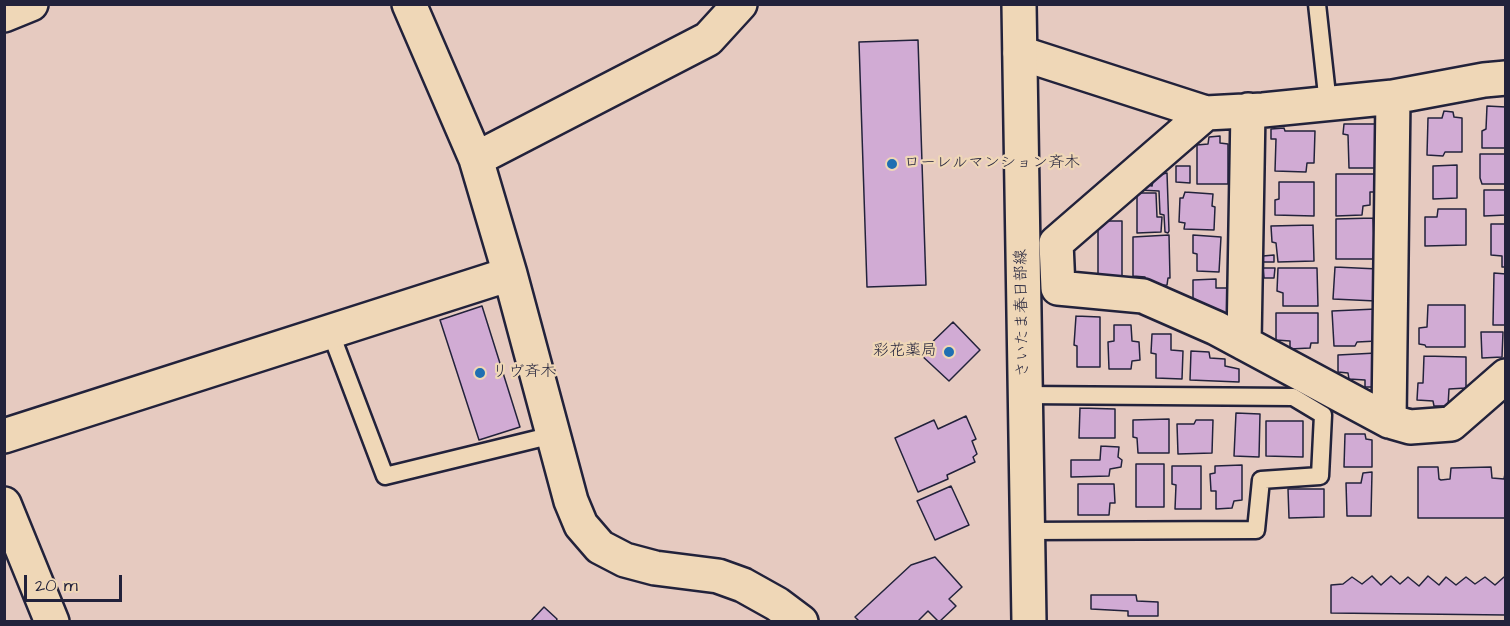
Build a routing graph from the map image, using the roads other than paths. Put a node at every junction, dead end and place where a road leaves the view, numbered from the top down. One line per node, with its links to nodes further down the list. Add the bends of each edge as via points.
1 (31, 4): 6 (street)
2 (409, 4): 13 (street)
3 (740, 4): 13 (street, via 708,39)
4 (1019, 4): 7 (street, さいたま春日部線)
5 (1317, 4): 10 (lane)
6 (4, 15)
7 (1020, 53): 12 (street); 18 (street, さいたま春日部線)
8 (1506, 78): 9 (street)
9 (1393, 97): 10 (street); 19 (street)
10 (1328, 104): 11 (street)
11 (1248, 110): 12 (street); 16 (street)
12 (1206, 112): 16 (street, via 1056,243 1058,288 1143,296)
13 (476, 159): 14 (street)
14 (510, 274): 15 (street); 20 (street)
15 (330, 331): 20 (lane, via 385,476); 21 (street)
16 (1244, 343): 19 (street)
17 (1506, 376): 19 (street, via 1452,424 1410,427)
18 (1024, 395): 23 (street, さいたま春日部線); 23 (lane, via 1293,397 1323,415 1320,476 1261,480 1256,530)
19 (1389, 421)
20 (553, 435): 25 (street, via 581,525 600,547 625,560 655,568 718,576 743,585)
21 (4, 436)
22 (4, 504): 24 (street)
23 (1026, 531): 26 (street, さいたま春日部線)
24 (52, 621)
25 (801, 621)
26 (1029, 621)

